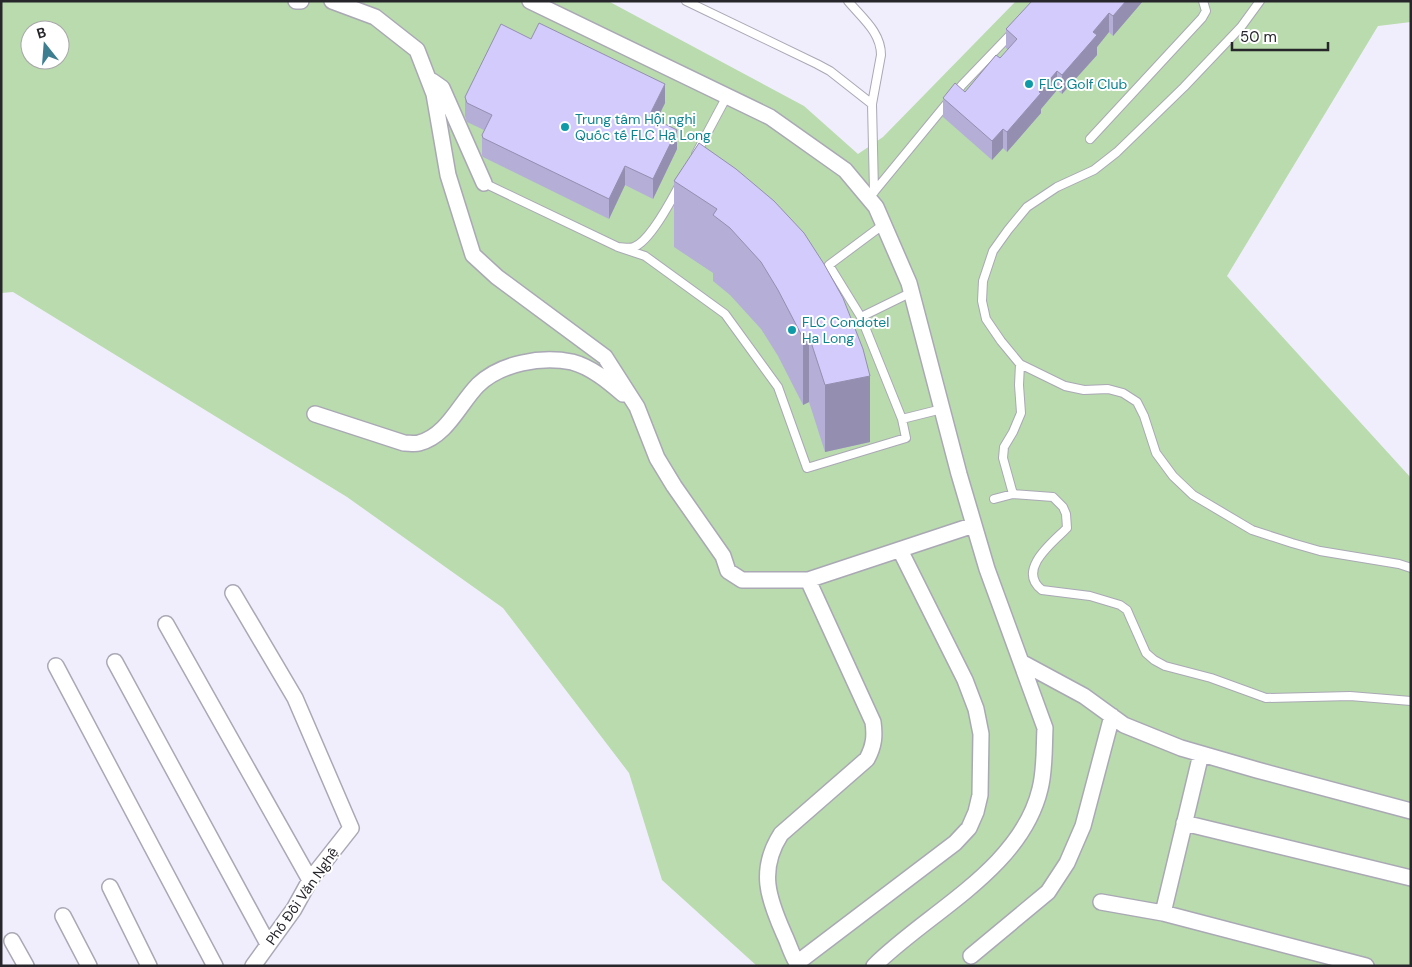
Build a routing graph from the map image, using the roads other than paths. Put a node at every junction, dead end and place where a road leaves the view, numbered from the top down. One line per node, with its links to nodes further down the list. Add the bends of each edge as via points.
1 (296, 1): 2 (street)
2 (300, 1)
3 (332, 1): 10 (street, via 376,17 417,50)
4 (530, 1): 11 (street)
5 (686, 1): 12 (lane, via 818,64)
6 (848, 1): 12 (lane, via 880,40 881,55)
7 (1203, 1): 13 (lane, via 1206,11 1202,18)
8 (1260, 1): 22 (lane, via 1241,27 1117,152 1094,170 1057,187 1027,207 993,251 983,281 982,301 986,319)
9 (1016, 29): 17 (lane, via 962,85)
10 (428, 78): 16 (street, via 442,88); 23 (street, via 434,94 448,175 473,255 497,277 605,357)
11 (727, 96): 14 (lane); 17 (street, via 770,117 845,170)
12 (872, 104): 17 (lane)
13 (1090, 139)
14 (690, 165)
15 (681, 182): 19 (lane, via 662,216 639,244 632,248)
16 (484, 183): 19 (lane)
17 (871, 195): 18 (street)
18 (884, 224): 20 (street); 21 (lane, via 829,265)
19 (618, 247): 26 (lane, via 644,256 725,314 778,387 807,468 906,438)
20 (912, 292): 21 (lane); 24 (street)
21 (861, 317): 26 (lane)
22 (1020, 364): 27 (lane, via 1021,413 1004,447 1003,458); 31 (lane, via 1065,386 1084,390 1108,389 1138,402 1156,454 1173,476 1193,495 1252,530 1320,551)
23 (637, 407): 25 (street, via 592,371 572,362 547,360 520,363 497,372 479,385 441,430 418,443 404,443); 32 (street, via 657,458 723,556 728,571 742,580)
24 (942, 409): 26 (lane); 29 (street)
25 (315, 414)
26 (902, 419)
27 (1013, 494): 28 (lane); 38 (lane, via 1053,497 1066,514 1067,528 1034,565 1037,586 1042,590 1090,596 1120,605 1127,610 1146,653 1154,660 1266,698 1350,696)
28 (994, 499)
29 (974, 525): 30 (street); 36 (street)
30 (900, 550): 32 (street); 52 (street, via 965,680 976,709 981,734 980,795 976,812 969,828 955,843)
31 (1411, 568)
32 (808, 580): 52 (street, via 873,722 875,734 867,759 781,834 772,847 767,880 770,898)
33 (233, 593): 44 (street, Phố Đồi Văn Nghệ, via 296,698 351,828)
34 (166, 624): 44 (street)
35 (115, 662): 50 (street)
36 (1021, 662): 39 (street, via 1084,696); 58 (street, via 1044,728 1040,788 1026,825 979,880)
37 (56, 666): 56 (street)
38 (1411, 701)
39 (1112, 716): 40 (street, via 1124,725); 51 (street, via 1083,826 1066,862 1048,892)
40 (1201, 754): 41 (street); 42 (street)
41 (1411, 810)
42 (1184, 822): 43 (street); 47 (street)
43 (1411, 878)
44 (310, 880): 50 (street, Phố Đồi Văn Nghệ, via 294,909)
45 (110, 887): 55 (street)
46 (1100, 902): 47 (street)
47 (1163, 913): 59 (street)
48 (63, 916): 54 (street)
49 (12, 940): 53 (street)
50 (268, 944): 57 (street, Phố Đồi Văn Nghệ)
51 (971, 956)
52 (798, 964)
53 (26, 966)
54 (89, 966)
55 (149, 966)
56 (215, 966)
57 (253, 966)
58 (874, 966)
59 (1366, 966)

